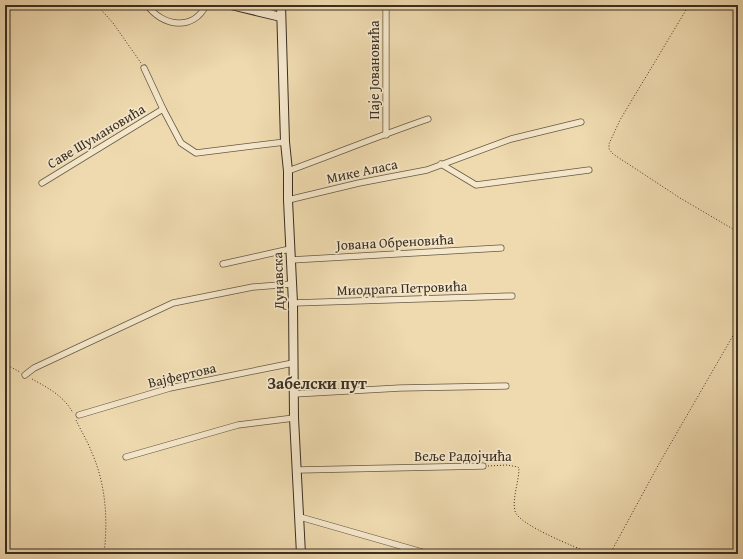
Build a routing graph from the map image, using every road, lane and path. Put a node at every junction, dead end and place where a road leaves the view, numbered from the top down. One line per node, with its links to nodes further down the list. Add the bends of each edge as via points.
1 (97, 5): 10 (path, via 113,23)
2 (147, 5): 3 (street, via 161,18 180,24 193,19)
3 (206, 5)
4 (231, 5): 8 (street)
5 (386, 5): 14 (street, Паје Јовановића)
6 (689, 5): 21 (path, via 620,120 609,149 680,198)
7 (281, 6): 8 (street); 9 (street, Дунавска)
8 (242, 8): 9 (street)
9 (281, 17): 15 (street, Дунавска)
10 (144, 68): 11 (street, Саве Шумановића)
11 (163, 109): 15 (street, Саве Шумановића, via 181,143 196,153); 19 (street, Саве Шумановића)
12 (428, 119): 14 (street, Паје Јовановића)
13 (581, 122): 16 (street, Мике Аласа, via 511,139)
14 (386, 135): 18 (street, Паје Јовановића)
15 (284, 142): 18 (street, Дунавска)
16 (441, 164): 17 (street, via 476,185); 20 (street, Мике Аласа, via 427,170)
17 (589, 170)
18 (288, 171): 20 (street, Дунавска)
19 (42, 183)
20 (288, 200): 23 (street, Дунавска)
21 (738, 232)
22 (501, 248): 24 (street, Јована Обреновића)
23 (290, 249): 24 (street, Дунавска); 25 (street)
24 (291, 260): 26 (street, Дунавска)
25 (223, 264)
26 (292, 284): 28 (street, Дунавска); 32 (street, via 253,288 173,303 34,368)
27 (512, 296): 28 (street, Миодрага Петровића)
28 (293, 302): 30 (street, Дунавска)
29 (738, 327): 46 (path)
30 (293, 363): 34 (street, Дунавска); 36 (street, Вајфертова, via 170,388)
31 (5, 364): 32 (path)
32 (25, 375): 35 (path, via 54,392)
33 (506, 386): 34 (street)
34 (294, 394): 37 (street, Дунавска)
35 (73, 414)
36 (77, 418): 42 (path, via 101,482 106,515)
37 (294, 418): 38 (street, via 238,424); 40 (street, Дунавска)
38 (126, 457)
39 (483, 466): 40 (street, Веље Радојчића); 45 (path, Веље Радојчића, via 518,467 514,503 517,516 542,532)
40 (298, 470): 41 (street, Дунавска)
41 (300, 517): 43 (street, Дунавска); 44 (street)
42 (104, 554)
43 (299, 554)
44 (429, 554)
45 (592, 554)
46 (610, 554)

